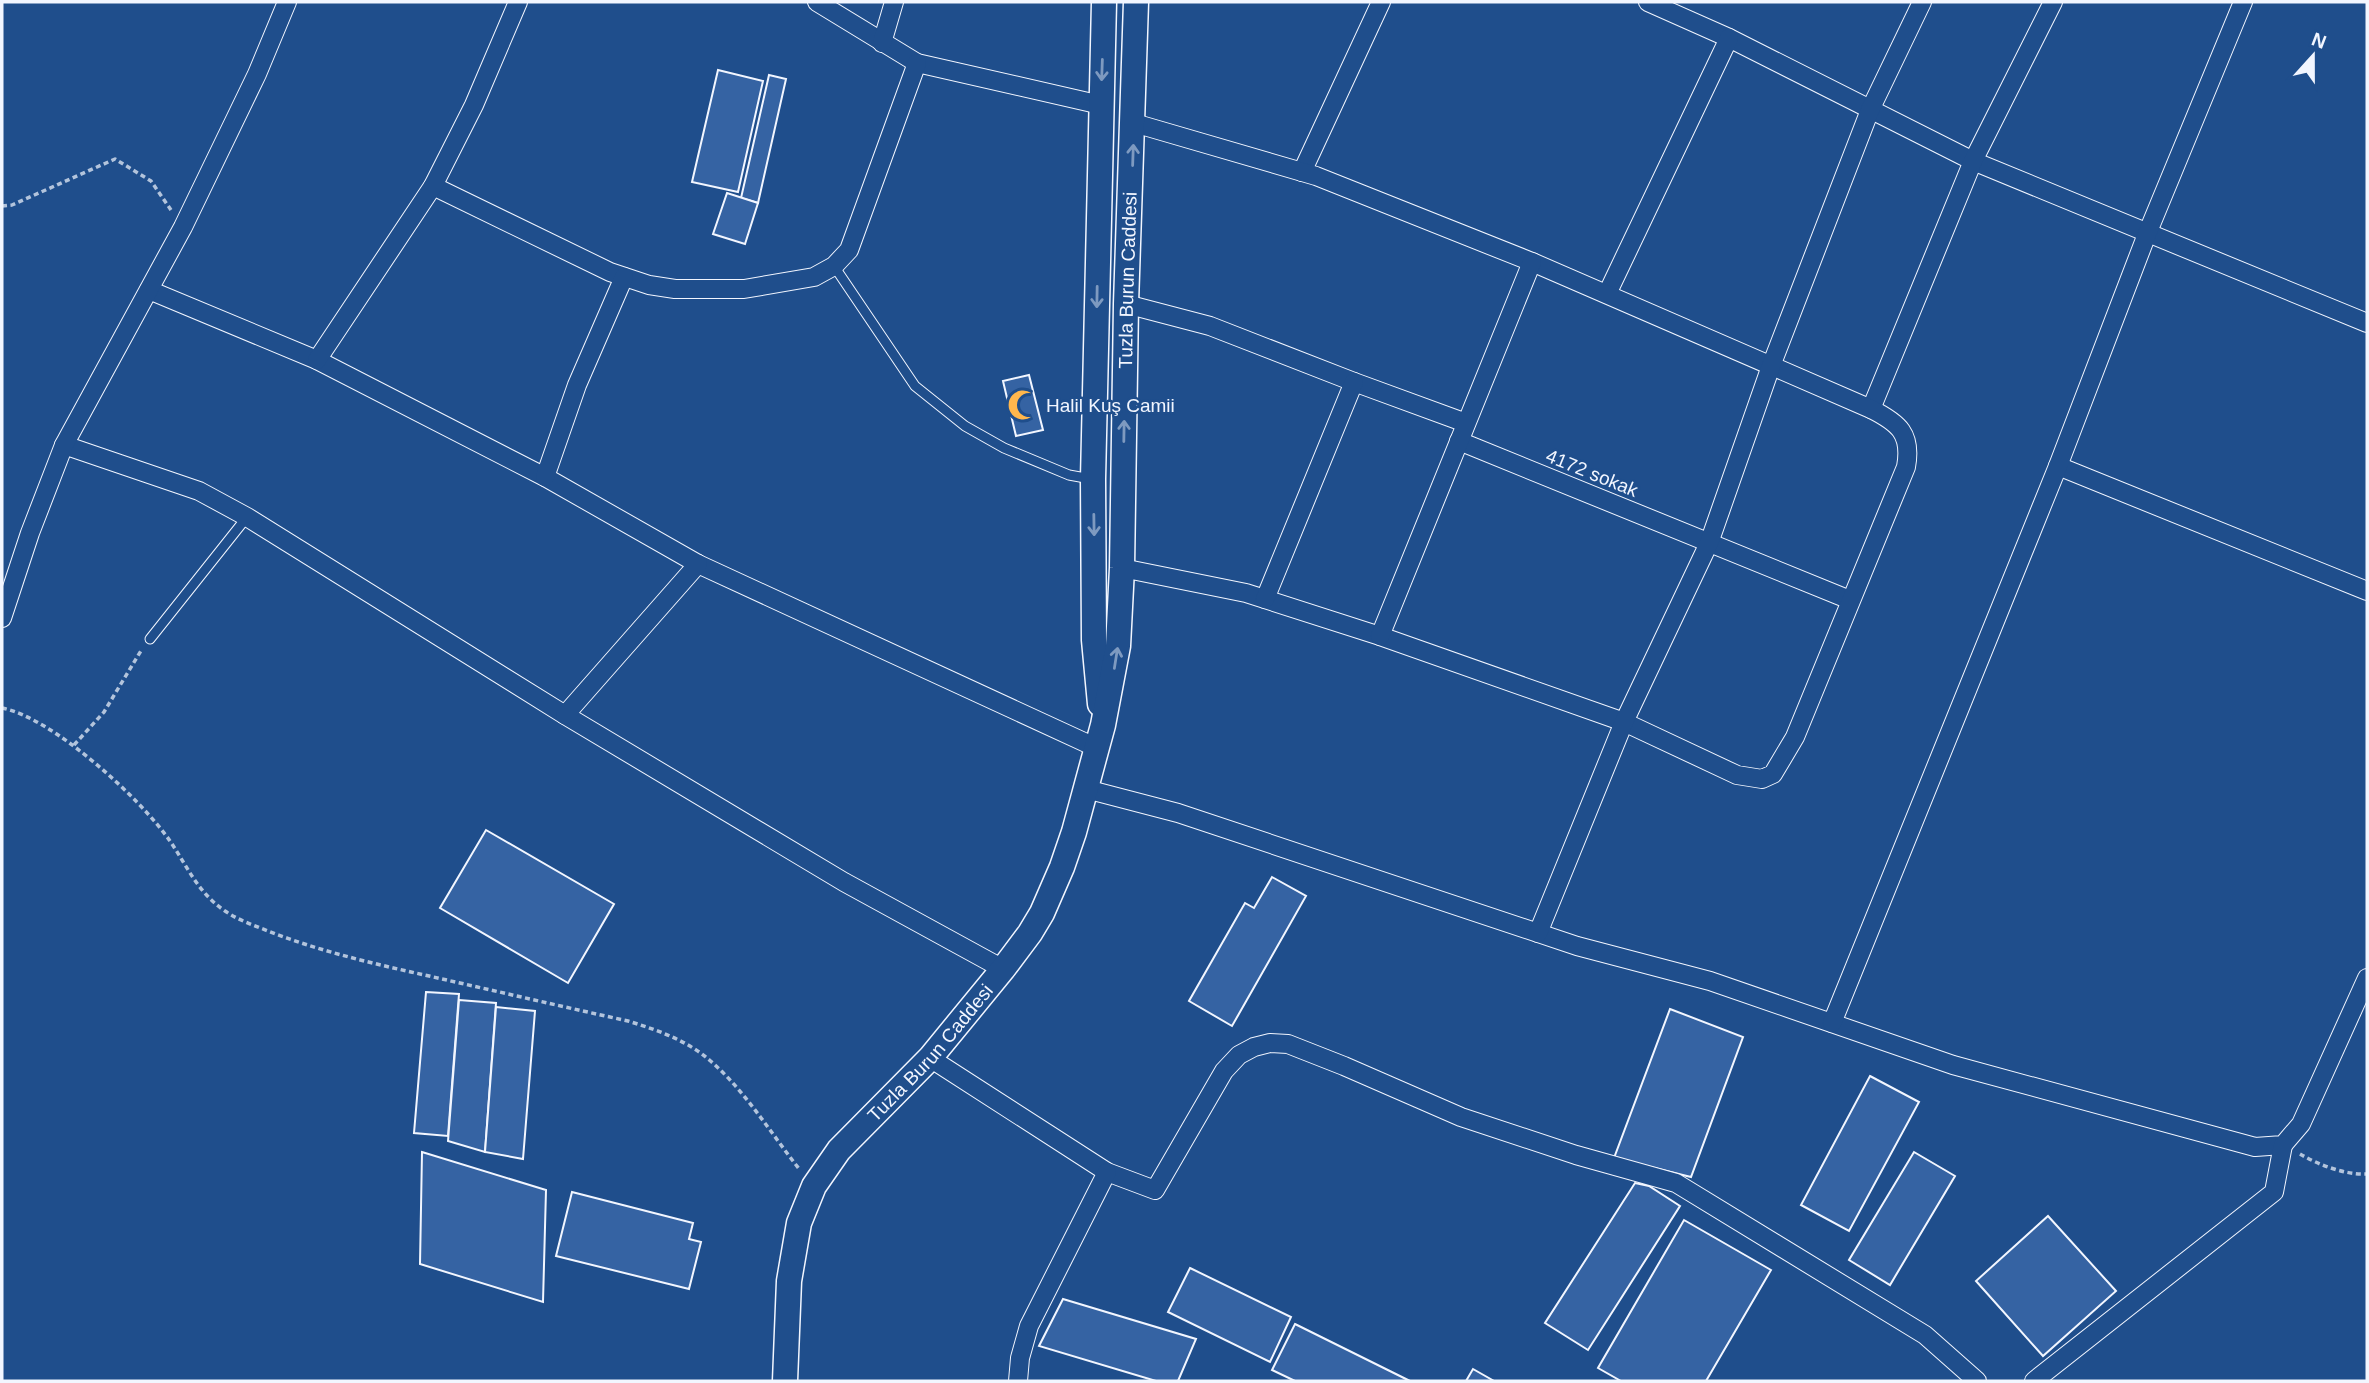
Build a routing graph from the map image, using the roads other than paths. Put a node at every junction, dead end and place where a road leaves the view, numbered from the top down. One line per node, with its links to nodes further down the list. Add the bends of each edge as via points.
1 (287, 2): 26 (street, via 257,74)
2 (518, 2): 21 (street)
3 (817, 2): 14 (street)
4 (894, 2): 14 (street)
5 (1104, 2): 16 (main road, Tuzla Burun Caddesi, one-way to 16)
6 (1136, 2): 18 (main road, Tuzla Burun Caddesi)
7 (1381, 2): 20 (street)
8 (1648, 2): 12 (street)
9 (1922, 2): 17 (street)
10 (2053, 2): 19 (street)
11 (2243, 2): 22 (street)
12 (1679, 8): 13 (street)
13 (1729, 38): 17 (street); 27 (street)
14 (882, 43): 15 (street)
15 (917, 63): 16 (street); 24 (street, via 849,250)
16 (1101, 106): 39 (main road, Tuzla Burun Caddesi, one-way to 39)
17 (1870, 110): 19 (street); 31 (street)
18 (1134, 123): 20 (street); 28 (main road, Tuzla Burun Caddesi, one-way to 18)
19 (1973, 161): 22 (street); 33 (street)
20 (1302, 172): 23 (street)
21 (433, 186): 25 (street); 30 (street)
22 (2147, 234): 29 (street); 37 (street)
23 (1532, 262): 27 (street); 34 (street)
24 (834, 266): 25 (street, via 814,277 744,289 675,289); 39 (lane, via 915,386 965,426 1004,448 1069,475)
25 (624, 277): 38 (street, via 576,385)
26 (149, 290): 30 (street); 36 (street)
27 (1607, 294): 31 (street)
28 (1126, 304): 32 (street, via 1210,326); 43 (main road, Tuzla Burun Caddesi, one-way to 28)
29 (2367, 323)
30 (317, 360): 38 (street)
31 (1771, 366): 33 (street); 41 (street)
32 (1354, 382): 34 (street); 45 (street)
33 (1871, 409): 46 (street, via 1894,421 1909,454)
34 (1466, 423): 35 (street)
35 (1459, 441): 41 (street, 4172 sokak); 48 (street)
36 (64, 445): 40 (street, via 199,491); 47 (street)
37 (2058, 466): 44 (street); 57 (street)
38 (545, 477): 42 (street)
39 (1093, 479): 52 (main road, Tuzla Burun Caddesi, one-way to 52)
40 (247, 517): 49 (lane); 50 (street)
41 (1710, 543): 46 (street, 4172 sokak); 51 (street)
42 (698, 564): 50 (street); 52 (street)
43 (1122, 568): 45 (street); 52 (main road, Tuzla Burun Caddesi, one-way to 43, via 1118,646)
44 (2367, 592)
45 (1265, 599): 48 (street)
46 (1850, 600): 51 (street, via 1795,737 1773,774 1762,779 1737,775)
47 (2, 618)
48 (1380, 636): 51 (street)
49 (150, 639)
50 (565, 715): 55 (street, via 844,882)
51 (1624, 722): 54 (street)
52 (1100, 737): 53 (main road, Tuzla Burun Caddesi)
53 (1086, 789): 54 (street, via 1178,813); 55 (main road, Tuzla Burun Caddesi, via 1049,896)
54 (1538, 933): 57 (street, via 1710,981)
55 (1003, 970): 58 (main road, Tuzla Burun Caddesi)
56 (2367, 978): 59 (street, via 2301,1124)
57 (1832, 1023): 59 (street, via 1980,1073 2235,1143)
58 (930, 1058): 60 (street); 61 (main road, Tuzla Burun Caddesi, via 839,1150 814,1186 799,1223 790,1270)
59 (2283, 1145): 64 (street, via 2274,1192)
60 (1107, 1172): 62 (street, via 1029,1326); 63 (street, via 1155,1190 1224,1071 1254,1046 1288,1045 1461,1117 1676,1183 1925,1335)
61 (785, 1381)
62 (1018, 1381)
63 (1977, 1381)
64 (2034, 1381)

